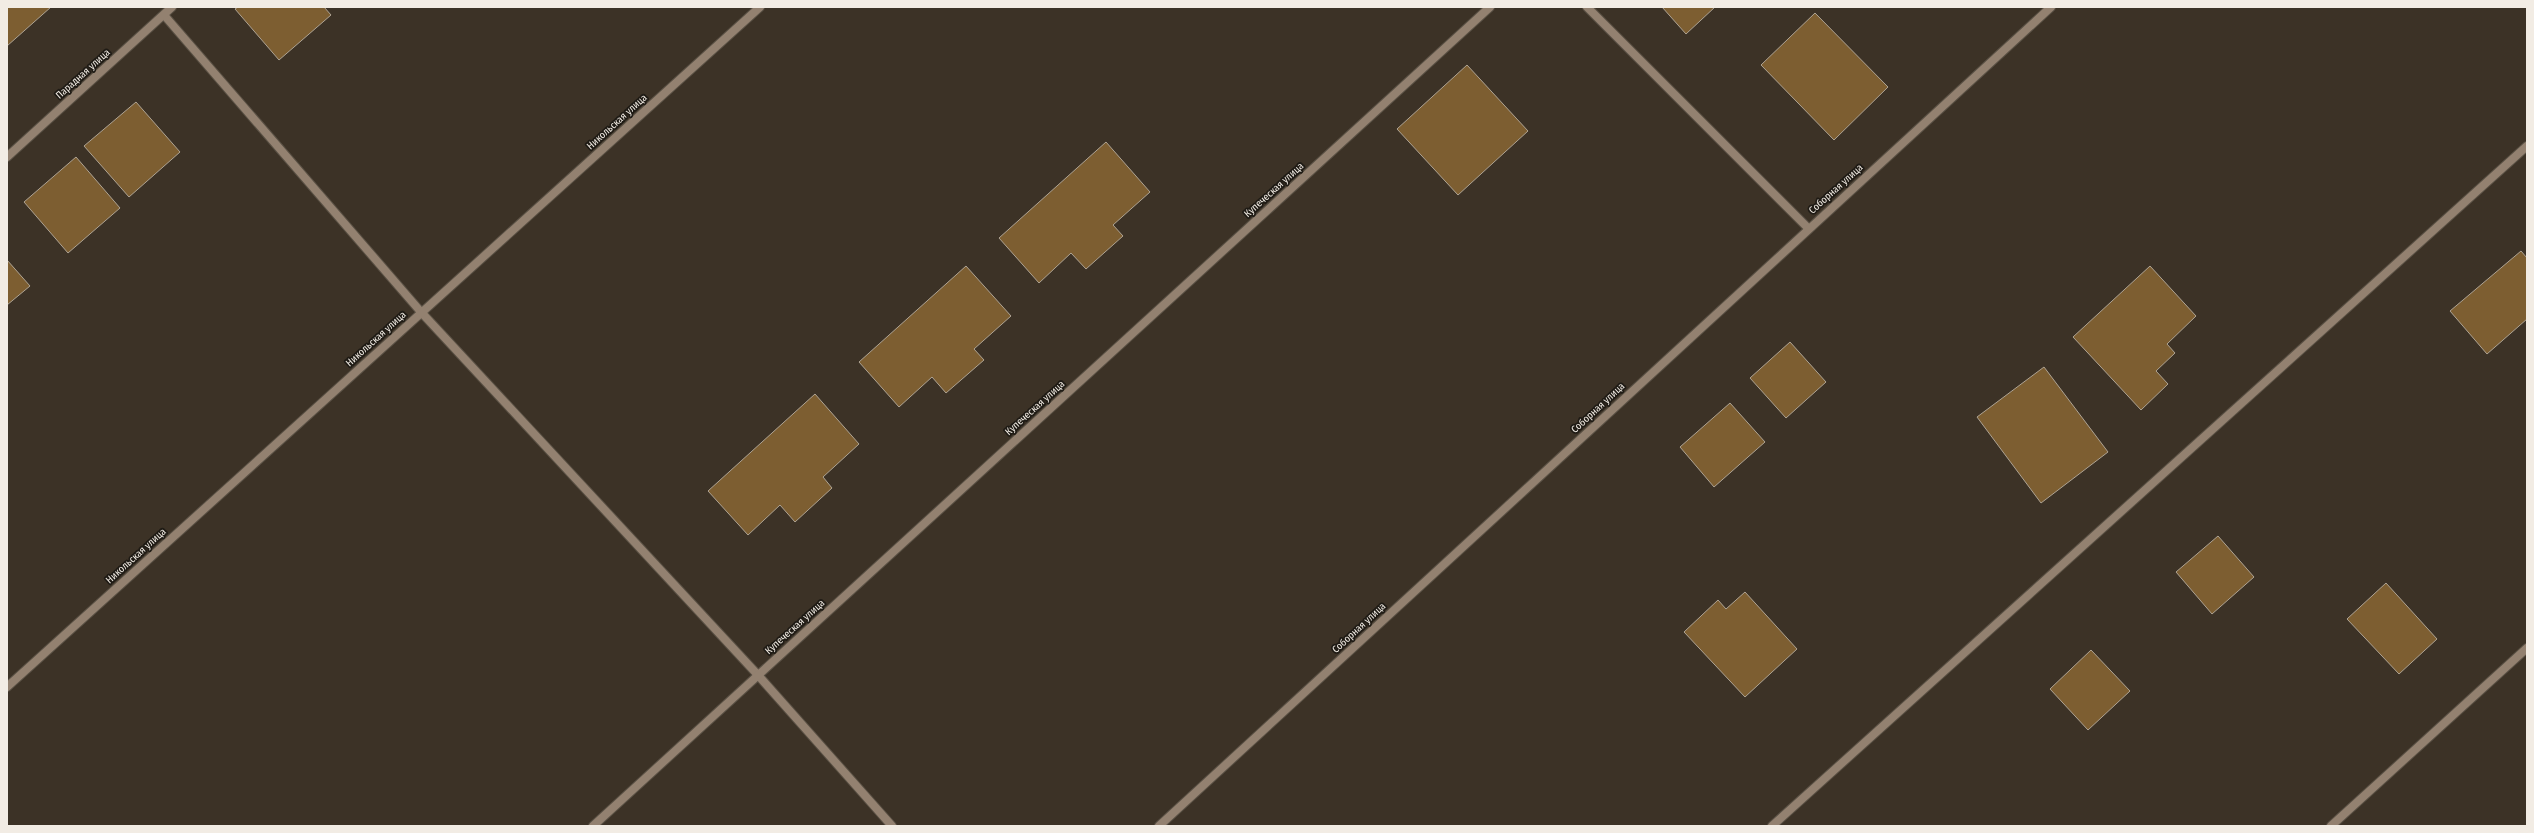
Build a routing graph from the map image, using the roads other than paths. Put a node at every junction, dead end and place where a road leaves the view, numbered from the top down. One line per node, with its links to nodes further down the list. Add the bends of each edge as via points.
1 (172, 7): 6 (street, Парадная улица)
2 (760, 7): 10 (street, Никольская улица)
3 (1490, 7): 12 (street, Купеческая улица)
4 (1586, 7): 9 (street)
5 (2051, 7): 9 (street, Соборная улица)
6 (164, 14): 8 (street, Парадная улица); 10 (street)
7 (2527, 146): 17 (street)
8 (7, 157)
9 (1808, 228): 16 (street, Соборная улица)
10 (421, 312): 12 (street); 13 (street, Никольская улица)
11 (2527, 648): 18 (street)
12 (757, 674): 14 (street, Купеческая улица); 15 (street)
13 (7, 687)
14 (593, 826)
15 (892, 826)
16 (1159, 826)
17 (1772, 826)
18 (2331, 826)

